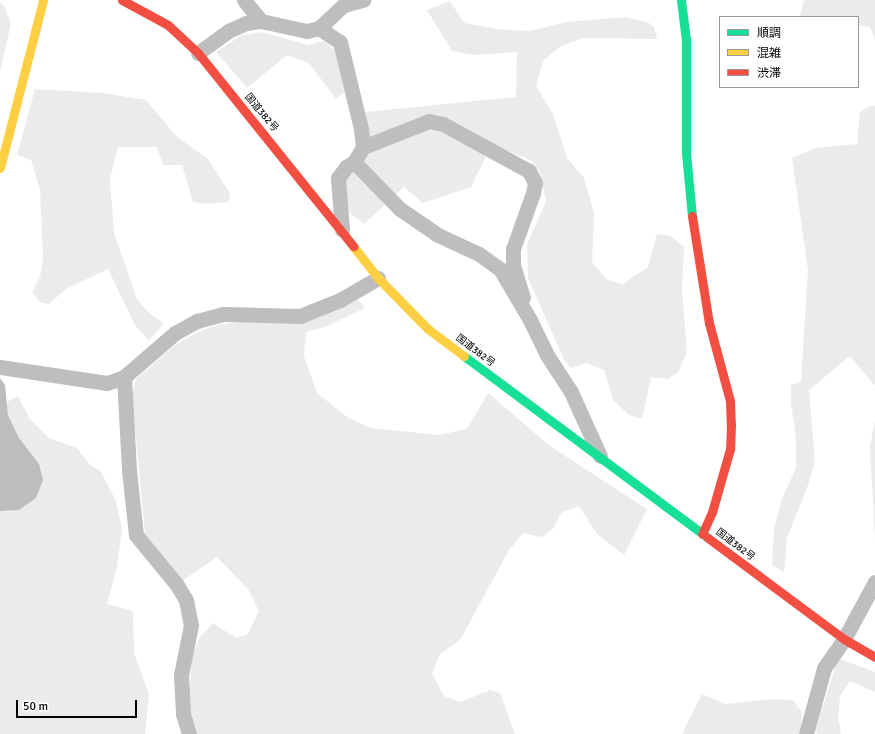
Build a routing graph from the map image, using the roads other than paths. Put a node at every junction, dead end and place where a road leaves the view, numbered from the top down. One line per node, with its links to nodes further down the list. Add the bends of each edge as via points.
1 (43, 0): 11 (main road)
2 (122, 0): 8 (main road, 国道382号, via 168,25)
3 (244, 0): 6 (street)
4 (363, 0): 7 (street, via 344,5)
5 (681, 0): 18 (main road, via 686,40 686,153 694,224 709,323 730,401 731,424 730,449 712,512)
6 (261, 21): 7 (street, via 307,31); 8 (street, via 246,23 228,31)
7 (319, 28): 9 (street, via 340,42)
8 (198, 53): 12 (main road, 国道382号)
9 (363, 147): 10 (street); 14 (street, via 429,121 443,124 529,171 535,183 513,250 512,265)
10 (354, 162): 12 (street, via 346,167 338,178); 14 (street, via 400,209 438,235 479,254 500,269)
11 (0, 168)
12 (342, 230): 13 (main road, 国道382号)
13 (378, 278): 16 (street, via 340,300 300,316 223,314 197,321 175,333); 17 (main road, 国道382号, via 428,329)
14 (530, 320): 17 (street, via 547,355 571,392)
15 (0, 367): 16 (street, via 108,383)
16 (124, 377): 22 (street, via 129,470 136,535 177,585 186,600 191,625 181,676 183,714)
17 (601, 458): 18 (main road, 国道382号)
18 (702, 534): 20 (main road, 国道382号)
19 (875, 582): 20 (street)
20 (844, 640): 21 (main road, 国道382号); 23 (street, via 824,668)
21 (875, 657)
22 (189, 734)
23 (806, 734)

